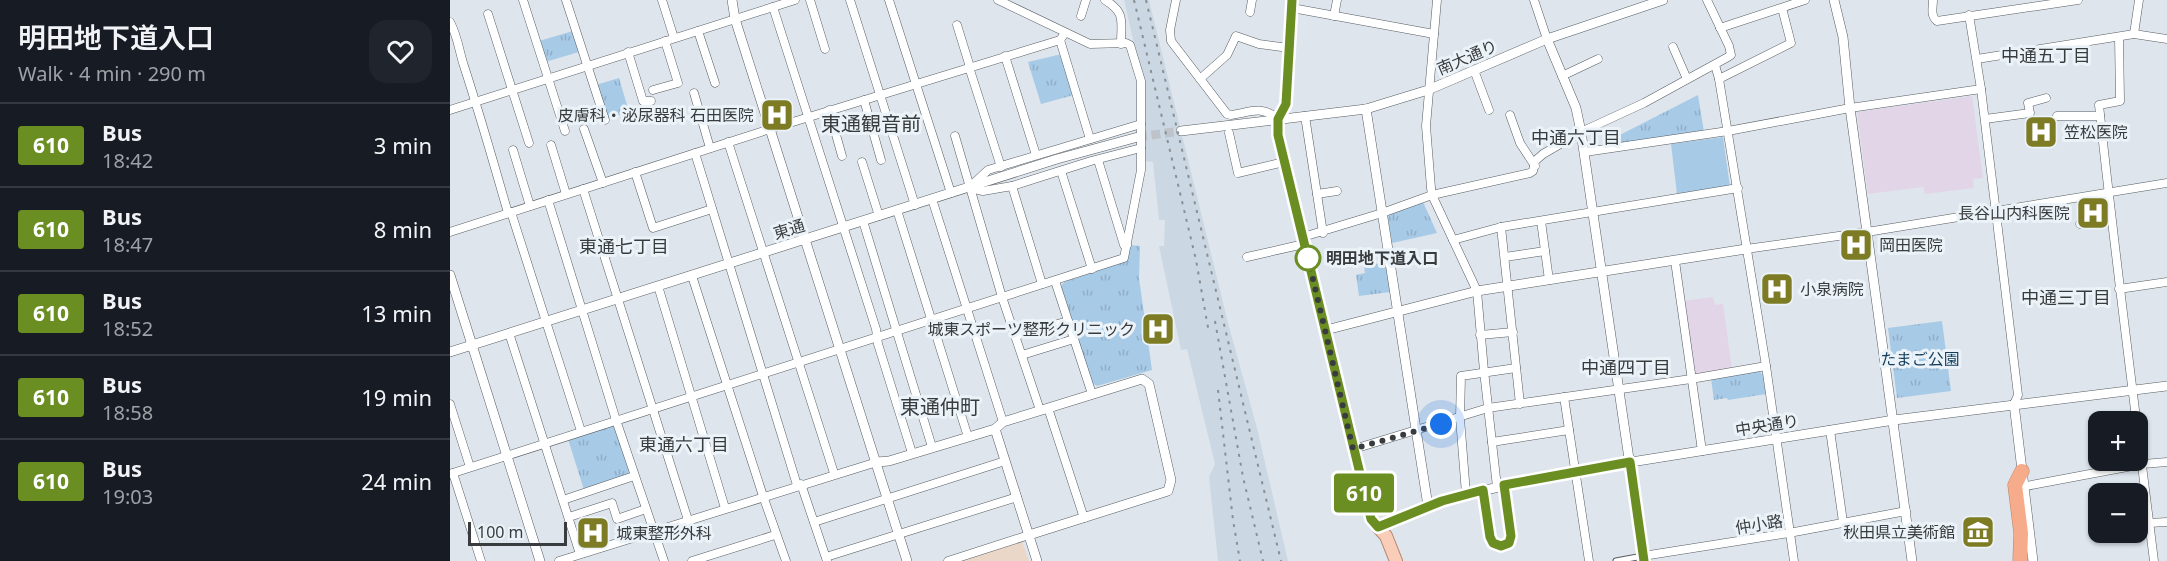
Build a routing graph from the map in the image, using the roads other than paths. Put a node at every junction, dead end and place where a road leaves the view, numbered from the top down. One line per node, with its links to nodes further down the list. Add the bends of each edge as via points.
1 (523, 0): 59 (street)
2 (566, 0): 55 (street)
3 (662, 0): 42 (street)
4 (732, 0): 33 (street)
5 (795, 0): 26 (street)
6 (810, 0): 49 (street)
7 (850, 0): 70 (street)
8 (998, 0): 40 (street)
9 (1086, 0): 31 (street)
10 (1106, 0): 46 (street, via 1120,12)
11 (1176, 0): 60 (street, via 1170,36)
12 (1252, 0): 28 (street)
13 (1336, 0): 32 (street)
14 (1437, 0): 38 (street)
15 (1534, 0): 43 (street)
16 (1663, 0): 43 (street, 南大通り)
17 (1707, 0): 36 (street)
18 (1805, 0): 27 (street)
19 (1834, 0): 75 (street, via 1844,47)
20 (1933, 0): 30 (street, via 1932,13 1937,21)
21 (2078, 0): 24 (street)
22 (2139, 0): 39 (street)
23 (891, 1): 64 (street)
24 (2061, 1): 30 (street)
25 (1292, 4): 32 (street); 48 (street)
26 (773, 7): 33 (street); 84 (street)
27 (1782, 8): 36 (street); 61 (street, via 1791,43)
28 (1250, 12)
29 (488, 14): 66 (street)
30 (1969, 15): 53 (street)
31 (1081, 16)
32 (1334, 16): 38 (street)
33 (735, 19): 37 (street); 90 (street)
34 (450, 22): 74 (street)
35 (957, 25): 56 (street)
36 (1720, 28): 54 (street, via 1731,55)
37 (698, 31): 42 (street); 63 (street)
38 (1434, 34): 68 (street)
39 (2134, 34): 41 (street); 44 (street)
40 (1062, 36): 46 (street, via 1090,44); 51 (street); 98 (street)
41 (2119, 36): 53 (street); 83 (street, via 2120,101 2099,105)
42 (674, 38): 45 (street)
43 (1547, 39): 57 (street, 南大通り); 58 (street)
44 (2167, 39)
45 (665, 41): 50 (street); 67 (street, via 678,82)
46 (1121, 44): 88 (street, via 1130,45 1141,81)
47 (1673, 47): 62 (street)
48 (1289, 48): 60 (street, via 1236,36 1227,55); 85 (street, via 1286,104)
49 (825, 49)
50 (628, 52): 55 (street); 73 (street, via 644,101)
51 (1005, 56): 56 (street); 107 (street)
52 (1598, 59): 58 (street)
53 (1977, 59): 65 (street)
54 (1714, 65): 61 (street); 62 (street)
55 (586, 66): 59 (street); 87 (street)
56 (970, 67): 64 (street); 113 (street)
57 (1474, 70): 68 (street, 南大通り); 79 (street)
58 (1562, 76): 94 (street)
59 (547, 78): 66 (street); 92 (street)
60 (1200, 79): 85 (street, via 1227,114 1263,110)
61 (1719, 79): 91 (street)
62 (1687, 80): 94 (street)
63 (715, 83)
64 (916, 84): 70 (street); 126 (street)
65 (1981, 89): 75 (street); 86 (street)
66 (512, 90): 74 (street); 100 (street)
67 (653, 90)
68 (1428, 90): 76 (street, 南大通り); 128 (street, via 1426,126)
69 (693, 93): 102 (street)
70 (881, 94): 72 (street); 131 (street)
71 (2046, 98): 86 (street, via 2028,103 2030,113)
72 (864, 100): 78 (street); 109 (street)
73 (651, 101)
74 (476, 102): 77 (street); 137 (street)
75 (1850, 108): 91 (street); 148 (street)
76 (1366, 109): 81 (street, 南大通り); 138 (street)
77 (450, 110)
78 (829, 110): 84 (street); 108 (street)
79 (1489, 110)
80 (1510, 115): 114 (street, via 1520,143)
81 (1305, 116): 85 (street, 南大通り); 127 (street)
82 (2057, 116): 83 (street)
83 (2100, 116): 124 (street)
84 (809, 117): 90 (street); 144 (street)
85 (1278, 119): 93 (street); 112 (street)
86 (1984, 119): 135 (street)
87 (605, 120)
88 (1141, 124): 98 (street); 103 (street)
89 (584, 129): 117 (street)
90 (770, 129): 99 (street); 149 (street)
91 (1728, 130): 105 (street); 121 (street)
92 (565, 131)
93 (1181, 131)
94 (1581, 132): 105 (street); 114 (street, via 1543,154)
95 (1229, 133): 112 (street, via 1238,173)
96 (955, 136): 120 (street)
97 (1138, 137): 120 (street, 東通)
98 (1090, 139): 107 (street)
99 (728, 142): 102 (street); 155 (street)
100 (529, 143)
101 (551, 145): 125 (street)
102 (710, 148): 106 (street)
103 (1141, 148): 110 (street); 152 (street, via 1141,170)
104 (513, 150): 132 (street)
105 (1585, 152): 136 (street)
106 (695, 153): 116 (street); 133 (street)
107 (1036, 155): 113 (street)
108 (842, 156)
109 (881, 160)
110 (1098, 160): 115 (street); 152 (street)
111 (862, 162): 139 (street)
112 (1284, 162): 150 (street)
113 (1000, 166): 120 (street, via 988,170)
114 (1535, 166): 128 (street, via 1530,173)
115 (1061, 171): 119 (street); 160 (street)
116 (635, 172): 117 (street); 133 (street, via 653,228)
117 (603, 183): 122 (street)
118 (2167, 183): 124 (street)
119 (1012, 186): 120 (street, via 983,191); 167 (street)
120 (969, 188): 126 (street, 東通); 172 (street)
121 (1738, 188): 136 (street); 153 (street)
122 (583, 189): 125 (street); 173 (street)
123 (1337, 191): 127 (street)
124 (2108, 193): 135 (street); 140 (street)
125 (566, 194): 130 (street)
126 (951, 194): 129 (street, 東通)
127 (1317, 194): 147 (street)
128 (1432, 195): 138 (street); 151 (street)
129 (932, 199): 131 (street, 東通); 174 (street)
130 (548, 200): 132 (street); 175 (street)
131 (915, 205): 134 (street, 東通)
132 (530, 206): 137 (street)
133 (712, 209): 159 (street)
134 (897, 210): 139 (street, 東通); 177 (street)
135 (1995, 211): 148 (street); 206 (street, via 2018,395)
136 (1593, 212): 142 (street); 161 (street)
137 (510, 213): 146 (street); 179 (street)
138 (1382, 213): 147 (street); 176 (street)
139 (879, 216): 141 (street, 東通)
140 (2111, 220): 143 (street); 170 (street)
141 (863, 221): 144 (street, 東通); 181 (street)
142 (1541, 221): 145 (street); 154 (street)
143 (2080, 224)
144 (844, 227): 149 (street, 東通); 186 (street)
145 (1501, 227): 151 (street); 157 (street)
146 (450, 232)
147 (1323, 232): 150 (street)
148 (1867, 232): 153 (street); 214 (street)
149 (806, 240): 155 (street, 東通); 189 (street)
150 (1304, 240): 156 (street); 180 (street)
151 (1453, 240): 171 (street)
152 (1127, 246): 160 (street, via 1124,258)
153 (1746, 249): 158 (street); 193 (street)
154 (1545, 251): 157 (street); 165 (street)
155 (764, 253): 159 (street, 東通); 192 (street)
156 (1247, 257)
157 (1505, 257): 168 (street)
158 (1675, 261): 161 (street); 197 (street)
159 (728, 264): 163 (street, 東通); 196 (street)
160 (1092, 269): 164 (street)
161 (1601, 273): 165 (street); 200 (street)
162 (450, 275): 188 (street)
163 (692, 276): 169 (street, 東通); 198 (street)
164 (1055, 280): 167 (street); 178 (street)
165 (1549, 280): 168 (street)
166 (2167, 282): 170 (street)
167 (1042, 284): 172 (street)
168 (1508, 285): 171 (street); 182 (street)
169 (658, 286): 173 (street, 東通); 203 (street)
170 (2119, 289): 201 (street)
171 (1477, 291): 176 (street); 184 (street)
172 (1002, 297): 174 (street); 185 (street)
173 (617, 299): 175 (street, 東通); 207 (street)
174 (967, 309): 177 (street); 215 (street)
175 (581, 310): 179 (street, 東通); 213 (street)
176 (1398, 312): 180 (street); 220 (street)
177 (931, 320): 181 (street); 221 (street)
178 (1068, 321): 185 (street); 187 (street)
179 (546, 322): 183 (street, 東通); 219 (street)
180 (1326, 330): 226 (street)
181 (897, 331): 186 (street); 225 (street)
182 (1512, 332): 184 (street); 194 (street)
183 (509, 333): 188 (street, 東通); 224 (street)
184 (1480, 335): 195 (street)
185 (1016, 336): 191 (street)
186 (878, 337): 189 (street); 228 (street)
187 (1074, 339): 191 (street); 202 (street)
188 (472, 345): 190 (street, 東通); 229 (street)
189 (840, 350): 192 (street); 231 (street)
190 (450, 352)
191 (1022, 355): 210 (street)
192 (799, 363): 196 (street); 241 (street)
193 (1766, 366): 197 (street); 222 (street)
194 (1516, 368): 195 (street); 205 (street)
195 (1484, 371): 208 (street); 212 (street, via 1461,376)
196 (763, 375): 198 (street); 243 (street)
197 (1691, 379): 200 (street); 227 (street)
198 (728, 386): 203 (street); 247 (street)
199 (2167, 386): 201 (street, 中央通り)
200 (1619, 389): 204 (street); 232 (street)
201 (2133, 390): 206 (street, 中央通り); 211 (street)
202 (1092, 394): 210 (street); 256 (street, via 1142,379 1149,384 1171,480 1168,491)
203 (691, 397): 207 (street); 252 (street)
204 (1564, 397): 205 (street); 217 (street)
205 (1520, 404): 208 (street)
206 (2014, 404): 214 (street, 中央通り); 237 (street)
207 (653, 408): 213 (street); 257 (street)
208 (1488, 408): 212 (street); 223 (street)
209 (451, 409): 235 (street)
210 (1044, 409): 215 (street); 256 (street)
211 (2136, 411)
212 (1460, 418): 220 (street); 246 (street)
213 (616, 420): 219 (street); 242 (street)
214 (1894, 420): 218 (street, 中央通り); 254 (street)
215 (1003, 422): 216 (street)
216 (995, 429): 221 (street); 230 (street)
217 (1569, 430): 223 (street); 236 (street)
218 (1830, 430): 222 (street, 中央通り); 259 (street)
219 (580, 431): 224 (street)
220 (1416, 431): 226 (street); 251 (street)
221 (968, 437): 225 (street)
222 (1775, 439): 227 (street, 中央通り); 264 (street)
223 (1492, 442): 244 (street)
224 (546, 444): 229 (street); 250 (street)
225 (933, 447): 228 (street)
226 (1353, 449): 262 (street, via 1371,519)
227 (1702, 451): 232 (street, 中央通り)
228 (912, 453): 231 (street)
229 (506, 456): 235 (street); 273 (street)
230 (1005, 461): 248 (street); 249 (street)
231 (877, 462): 241 (street); 249 (street)
232 (1630, 462): 236 (street, 中央通り); 270 (street)
233 (2167, 462): 234 (street)
234 (2148, 464)
235 (470, 467): 240 (street)
236 (1575, 471): 244 (street, 中央通り); 282 (street)
237 (2022, 471): 245 (highway)
238 (2107, 471): 245 (street)
239 (2144, 471): 261 (street)
240 (452, 473): 272 (street)
241 (834, 474): 243 (street)
242 (634, 476): 250 (street); 253 (street)
243 (799, 484): 247 (street); 258 (street)
244 (1497, 487): 246 (street, 中央通り)
245 (2020, 488): 286 (highway); 287 (street)
246 (1466, 494): 251 (street, 中央通り)
247 (762, 496): 252 (street); 265 (street)
248 (1017, 497): 266 (street); 267 (street)
249 (887, 499): 258 (street); 266 (street)
250 (563, 500): 255 (street)
251 (1428, 506): 262 (street, 中央通り)
252 (725, 508): 257 (street)
253 (646, 509): 255 (street, via 617,519 612,503); 263 (street)
254 (1906, 511): 259 (street, 仲小路); 285 (street)
255 (569, 517): 268 (street)
256 (1084, 518): 267 (street)
257 (688, 520): 263 (street)
258 (814, 522): 271 (street)
259 (1843, 522): 264 (street, 仲小路)
260 (2167, 522): 261 (street)
261 (2149, 523): 288 (street)
262 (1378, 527): 281 (main road)
263 (655, 531): 268 (street); 275 (street)
264 (1789, 533): 270 (street, 仲小路); 284 (street)
265 (775, 535): 276 (street); 277 (street)
266 (898, 535): 271 (street); 278 (street)
267 (1029, 535): 269 (street); 280 (street)
268 (580, 554): 274 (street)
269 (967, 558): 279 (street)
270 (1644, 558): 283 (street, 仲小路)
271 (826, 559)
272 (481, 561)
273 (540, 561)
274 (559, 561)
275 (664, 561)
276 (692, 561)
277 (786, 561)
278 (907, 561)
279 (948, 561)
280 (1037, 561)
281 (1396, 561)
282 (1588, 561)
283 (1616, 561)
284 (1794, 561)
285 (1912, 561)
286 (2020, 561)
287 (2033, 561)
288 (2154, 561)

